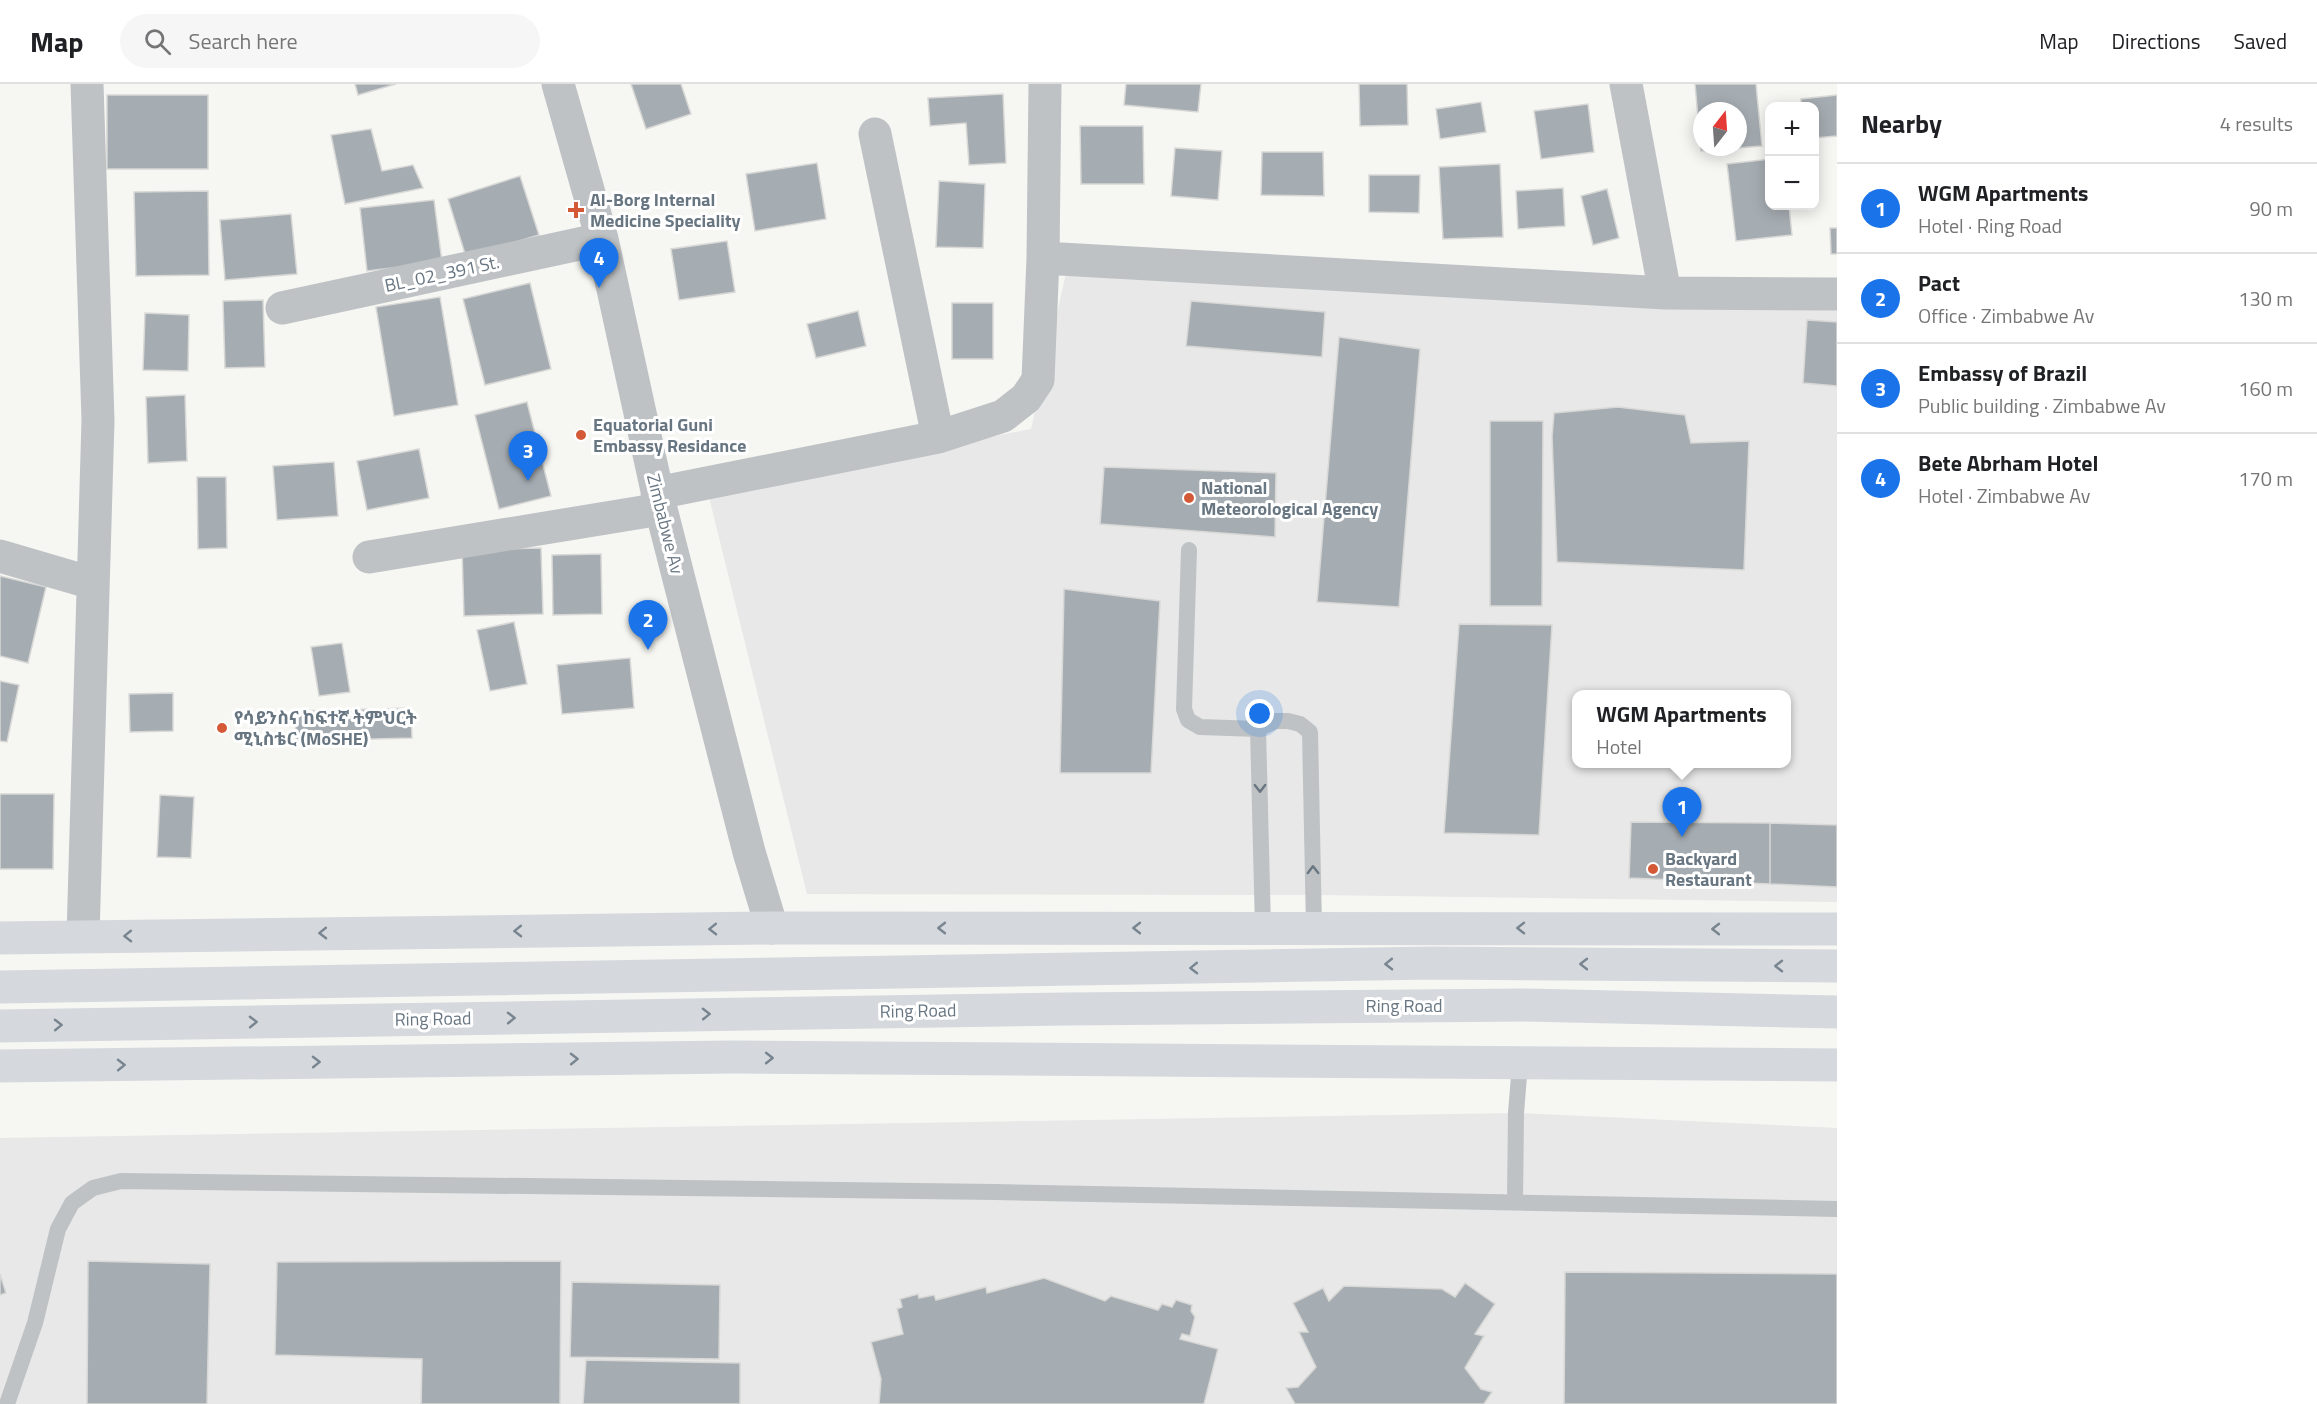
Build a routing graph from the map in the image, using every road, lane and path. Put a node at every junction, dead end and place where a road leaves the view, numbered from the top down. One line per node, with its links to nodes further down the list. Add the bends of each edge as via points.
1 (87, 84): 16 (street, via 98,420)
2 (558, 84): 6 (street, Zimbabwe Av)
3 (1045, 84): 7 (street)
4 (1626, 84): 8 (street)
5 (875, 134): 11 (street)
6 (602, 239): 10 (street, BL_02_391 St.); 12 (street, Zimbabwe Av)
7 (1043, 258): 8 (street); 11 (street, via 1038,380 1026,398 1003,416)
8 (1665, 293): 9 (street)
9 (1837, 294)
10 (282, 308)
11 (938, 437): 12 (street)
12 (659, 501): 15 (street); 18 (street, Zimbabwe Av)
13 (1189, 550): 17 (lane, via 1184,709 1188,720 1200,728)
14 (0, 556): 16 (street)
15 (369, 557)
16 (92, 583): 22 (street)
17 (1258, 729): 19 (lane, one-way to 19); 20 (lane, one-way to 17, via 1310,732 1288,721 1275,721)
18 (772, 928): 19 (main road, one-way to 18); 22 (main road, one-way to 22)
19 (1263, 928): 20 (main road)
20 (1314, 928): 21 (main road, one-way to 20)
21 (1837, 929)
22 (83, 936): 23 (main road)
23 (0, 938)
24 (1837, 966): 25 (main road, Ring Road, one-way to 25, via 1432,963)
25 (0, 987)
26 (1837, 1012): 27 (main road, Ring Road, one-way to 26, via 1384,1006)
27 (0, 1026)
28 (1520, 1064): 29 (main road); 30 (main road, one-way to 28, via 733,1057); 31 (lane)
29 (1837, 1065)
30 (0, 1066)
31 (1515, 1202): 32 (lane); 33 (lane, via 122,1181 93,1188 72,1203 58,1229 35,1323)
32 (1836, 1209)
33 (7, 1404)

